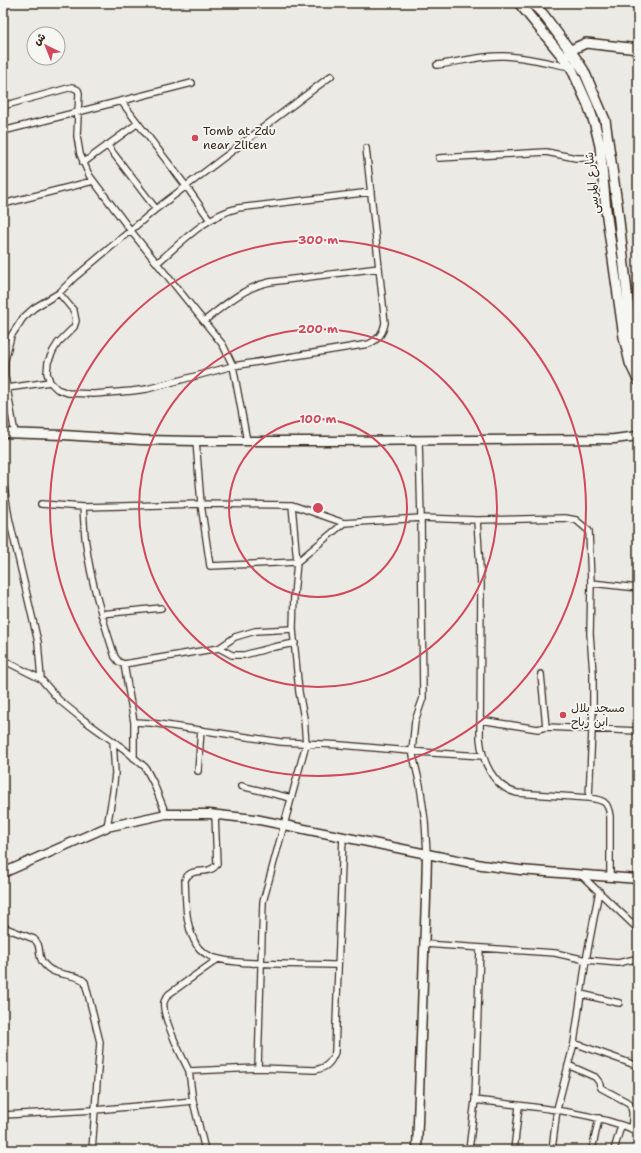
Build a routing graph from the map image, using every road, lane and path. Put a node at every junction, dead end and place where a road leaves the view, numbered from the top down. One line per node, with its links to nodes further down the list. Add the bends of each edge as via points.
1 (520, 3): 6 (main road, شارع المرسى)
2 (532, 3): 3 (main road, شارع المرسى)
3 (558, 35): 4 (main road); 6 (main road, شارع المرسى)
4 (590, 43): 5 (main road); 6 (main road, via 579,46); 8 (main road, via 580,48)
5 (638, 49)
6 (568, 55): 8 (main road, شارع المرسى)
7 (437, 65): 8 (street, via 504,56)
8 (575, 65): 19 (main road, شارع المرسى, via 595,124); 32 (main road, شارع المرسى, via 584,72 605,120 630,319)
9 (331, 76): 22 (street)
10 (192, 83): 11 (street)
11 (121, 101): 13 (street); 14 (street)
12 (3, 106): 13 (street, via 74,87 79,93)
13 (77, 112): 15 (street); 20 (street, via 77,136)
14 (138, 123): 16 (street); 22 (street)
15 (3, 131)
16 (107, 146): 20 (street); 25 (street)
17 (366, 148): 23 (street)
18 (439, 158): 19 (street, via 551,152 576,158)
19 (601, 158): 34 (main road, شارع المرسى, via 624,338 630,363)
20 (83, 162): 21 (street)
21 (93, 180): 24 (street); 27 (street)
22 (186, 186): 25 (street); 26 (street)
23 (371, 192): 26 (street, via 238,208); 29 (street)
24 (3, 204)
25 (156, 209): 27 (street)
26 (210, 220): 28 (street)
27 (131, 231): 28 (street); 30 (street)
28 (157, 263): 31 (street)
29 (379, 268): 31 (street, via 264,283 238,294); 33 (street, via 385,323 384,330 375,341)
30 (59, 293): 35 (street, via 75,313 76,321 58,343 48,362 47,373); 36 (street, via 28,312 14,330 5,360)
31 (204, 321): 33 (street, via 223,345)
32 (638, 358)
33 (233, 366): 35 (street, via 132,391 68,393); 41 (street)
34 (638, 380)
35 (50, 382): 36 (street)
36 (7, 388): 38 (street)
37 (3, 434): 38 (street)
38 (15, 434): 40 (street)
39 (638, 436): 42 (street, via 614,439)
40 (196, 441): 41 (street); 45 (street)
41 (247, 441): 42 (street)
42 (419, 441): 48 (street)
43 (3, 481): 49 (street)
44 (41, 504): 47 (street)
45 (201, 504): 46 (street); 47 (street); 52 (street, via 210,566)
46 (292, 504): 51 (street); 52 (street)
47 (82, 507): 56 (street, via 88,559)
48 (421, 518): 50 (street); 51 (street); 72 (street, via 423,698 415,721)
49 (6, 519): 63 (street, via 38,642)
50 (477, 520): 53 (street, via 576,520 589,531); 64 (street, via 481,584)
51 (344, 523): 52 (street)
52 (297, 562): 57 (street)
53 (591, 582): 54 (street); 67 (street)
54 (638, 588)
55 (161, 608): 56 (street)
56 (101, 614): 61 (street, via 116,656 119,662)
57 (293, 629): 58 (street); 59 (street, via 241,634)
58 (295, 643): 59 (street, via 232,655); 71 (street)
59 (219, 648): 61 (street)
60 (3, 660): 63 (street)
61 (124, 664): 65 (street)
62 (541, 674): 66 (street)
63 (41, 679): 70 (street, via 59,700)
64 (480, 720): 66 (street); 73 (street)
65 (134, 722): 68 (street); 74 (street)
66 (546, 727): 67 (street)
67 (593, 729): 69 (street); 78 (street)
68 (201, 730): 71 (street); 75 (street)
69 (638, 732)
70 (113, 741): 74 (street); 82 (street, via 115,773)
71 (306, 744): 72 (street, via 341,744); 77 (street)
72 (412, 751): 73 (street); 84 (street, via 420,785)
73 (483, 756): 78 (street, via 495,778 509,791)
74 (134, 758): 79 (street, via 145,768)
75 (198, 771)
76 (242, 786): 77 (street)
77 (291, 798): 81 (street)
78 (590, 798): 87 (street, via 602,801 609,808)
79 (166, 814): 80 (street); 82 (street)
80 (215, 814): 81 (street); 95 (street, via 217,864 208,871 190,872 185,880 193,939 208,955)
81 (284, 825): 83 (street); 97 (street, via 263,902)
82 (107, 826): 85 (street)
83 (343, 836): 84 (street); 98 (street)
84 (427, 854): 86 (street, via 482,866); 92 (street)
85 (3, 873)
86 (581, 875): 87 (street); 89 (street)
87 (610, 877): 88 (street)
88 (638, 879)
89 (598, 891): 91 (street); 96 (street)
90 (3, 927): 110 (street, via 34,939 39,944 39,957 47,968 57,974 79,977 85,982 100,1042)
91 (638, 929)
92 (425, 944): 93 (street); 118 (street)
93 (480, 948): 96 (street, via 555,954); 106 (street)
94 (638, 957): 96 (street, via 618,963)
95 (218, 959): 97 (street); 105 (street, via 169,994 164,1001 168,1024)
96 (586, 960): 99 (street)
97 (261, 964): 98 (street); 104 (street)
98 (338, 964): 104 (street, via 335,1052 332,1060 322,1069 315,1070)
99 (581, 994): 100 (street); 101 (street)
100 (619, 1003)
101 (574, 1043): 102 (street); 103 (street)
102 (568, 1065): 109 (street); 114 (street, via 595,1077 601,1088 630,1103)
103 (638, 1066)
104 (258, 1068): 105 (street)
105 (188, 1071): 107 (street)
106 (475, 1100): 108 (street); 119 (street)
107 (193, 1101): 110 (street); 117 (street)
108 (519, 1106): 109 (street); 120 (street)
109 (557, 1109): 112 (street); 121 (street)
110 (95, 1110): 111 (street); 116 (street)
111 (3, 1115)
112 (599, 1118): 113 (street); 122 (street)
113 (621, 1126): 114 (street); 123 (street)
114 (631, 1129): 115 (street)
115 (638, 1132)
116 (92, 1150)
117 (205, 1150)
118 (416, 1150)
119 (469, 1150)
120 (514, 1150)
121 (552, 1150)
122 (592, 1150)
123 (614, 1150)

